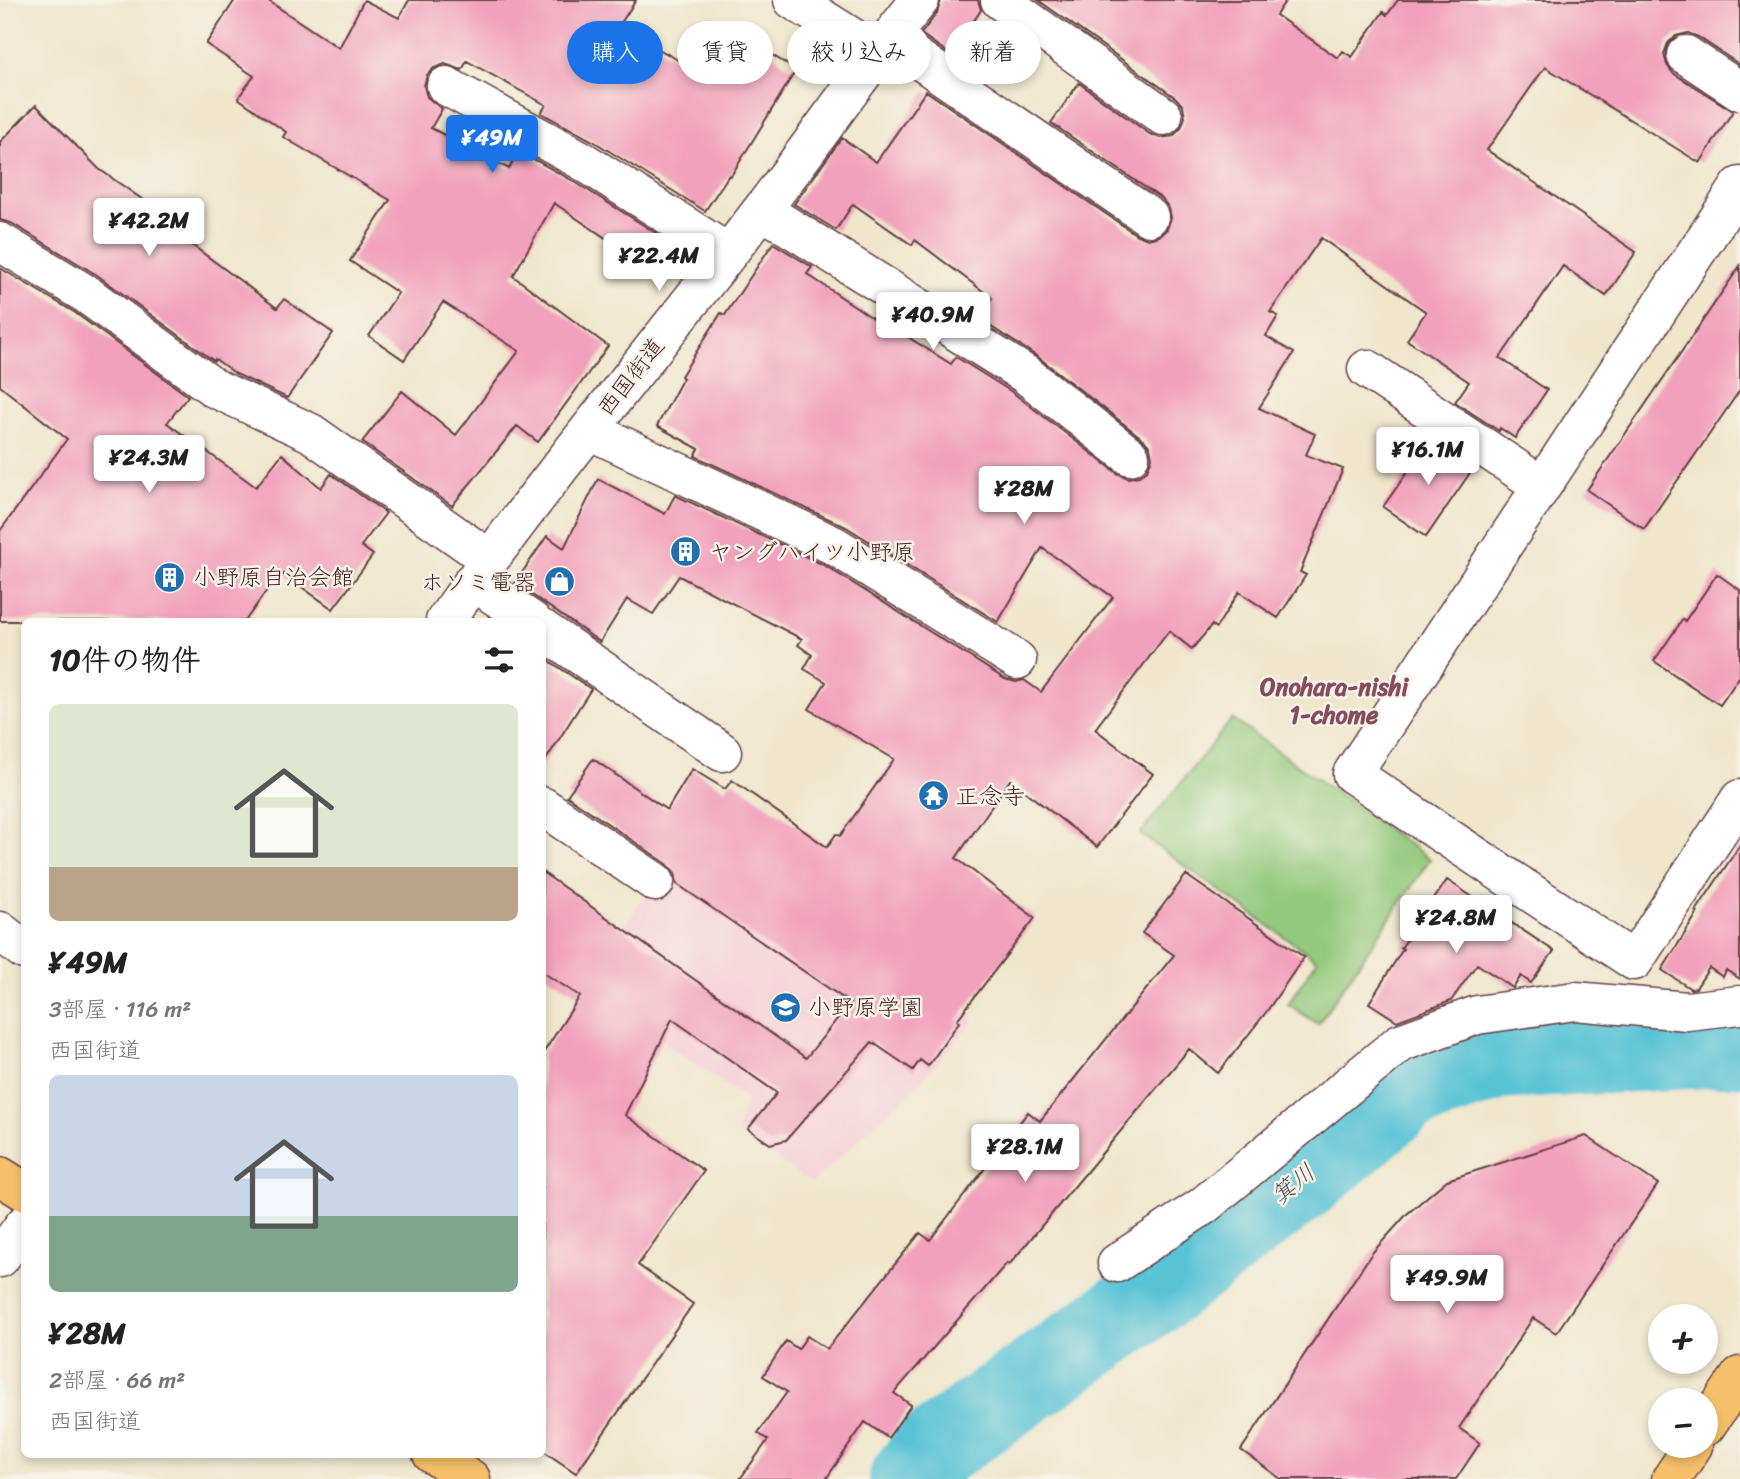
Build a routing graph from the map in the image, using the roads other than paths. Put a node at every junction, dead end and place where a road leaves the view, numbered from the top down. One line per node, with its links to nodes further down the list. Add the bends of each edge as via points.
1 (793, 0): 4 (street)
2 (920, 0): 5 (street, 西国街道)
3 (1000, 0): 11 (street)
4 (827, 21)
5 (903, 21)
6 (1686, 55): 10 (street)
7 (931, 68): 14 (street)
8 (854, 84): 13 (street, 西国街道)
9 (446, 86): 16 (street, via 581,160)
10 (1740, 91)
11 (1163, 116)
12 (1740, 186): 20 (street)
13 (762, 210): 16 (street, 西国街道); 19 (street, via 1025,374)
14 (1149, 217)
15 (0, 242): 21 (street, via 86,294 214,388 311,433)
16 (728, 253): 18 (street, 西国街道)
17 (1367, 369): 20 (street)
18 (589, 430): 21 (street, 西国街道); 25 (street, via 835,547)
19 (1130, 456)
20 (1542, 486): 27 (street, via 1352,774 1634,961)
21 (481, 570): 22 (street, 西国街道); 23 (street)
22 (447, 618)
23 (529, 618)
24 (546, 632): 26 (street)
25 (1017, 660)
26 (722, 752)
27 (1740, 799)
28 (546, 809): 29 (street)
29 (655, 882)
30 (0, 931): 31 (street)
31 (21, 948)
32 (1740, 1005): 37 (street, via 1687,1011 1575,1001 1477,1015 1400,1043 1203,1206)
33 (0, 1176): 34 (main road)
34 (21, 1190)
35 (21, 1229): 36 (street)
36 (0, 1258)
37 (1117, 1263)
38 (1740, 1376): 39 (main road)
39 (1718, 1408)
40 (438, 1458): 42 (main road)
41 (1685, 1458): 43 (main road)
42 (471, 1479)
43 (1671, 1479)

